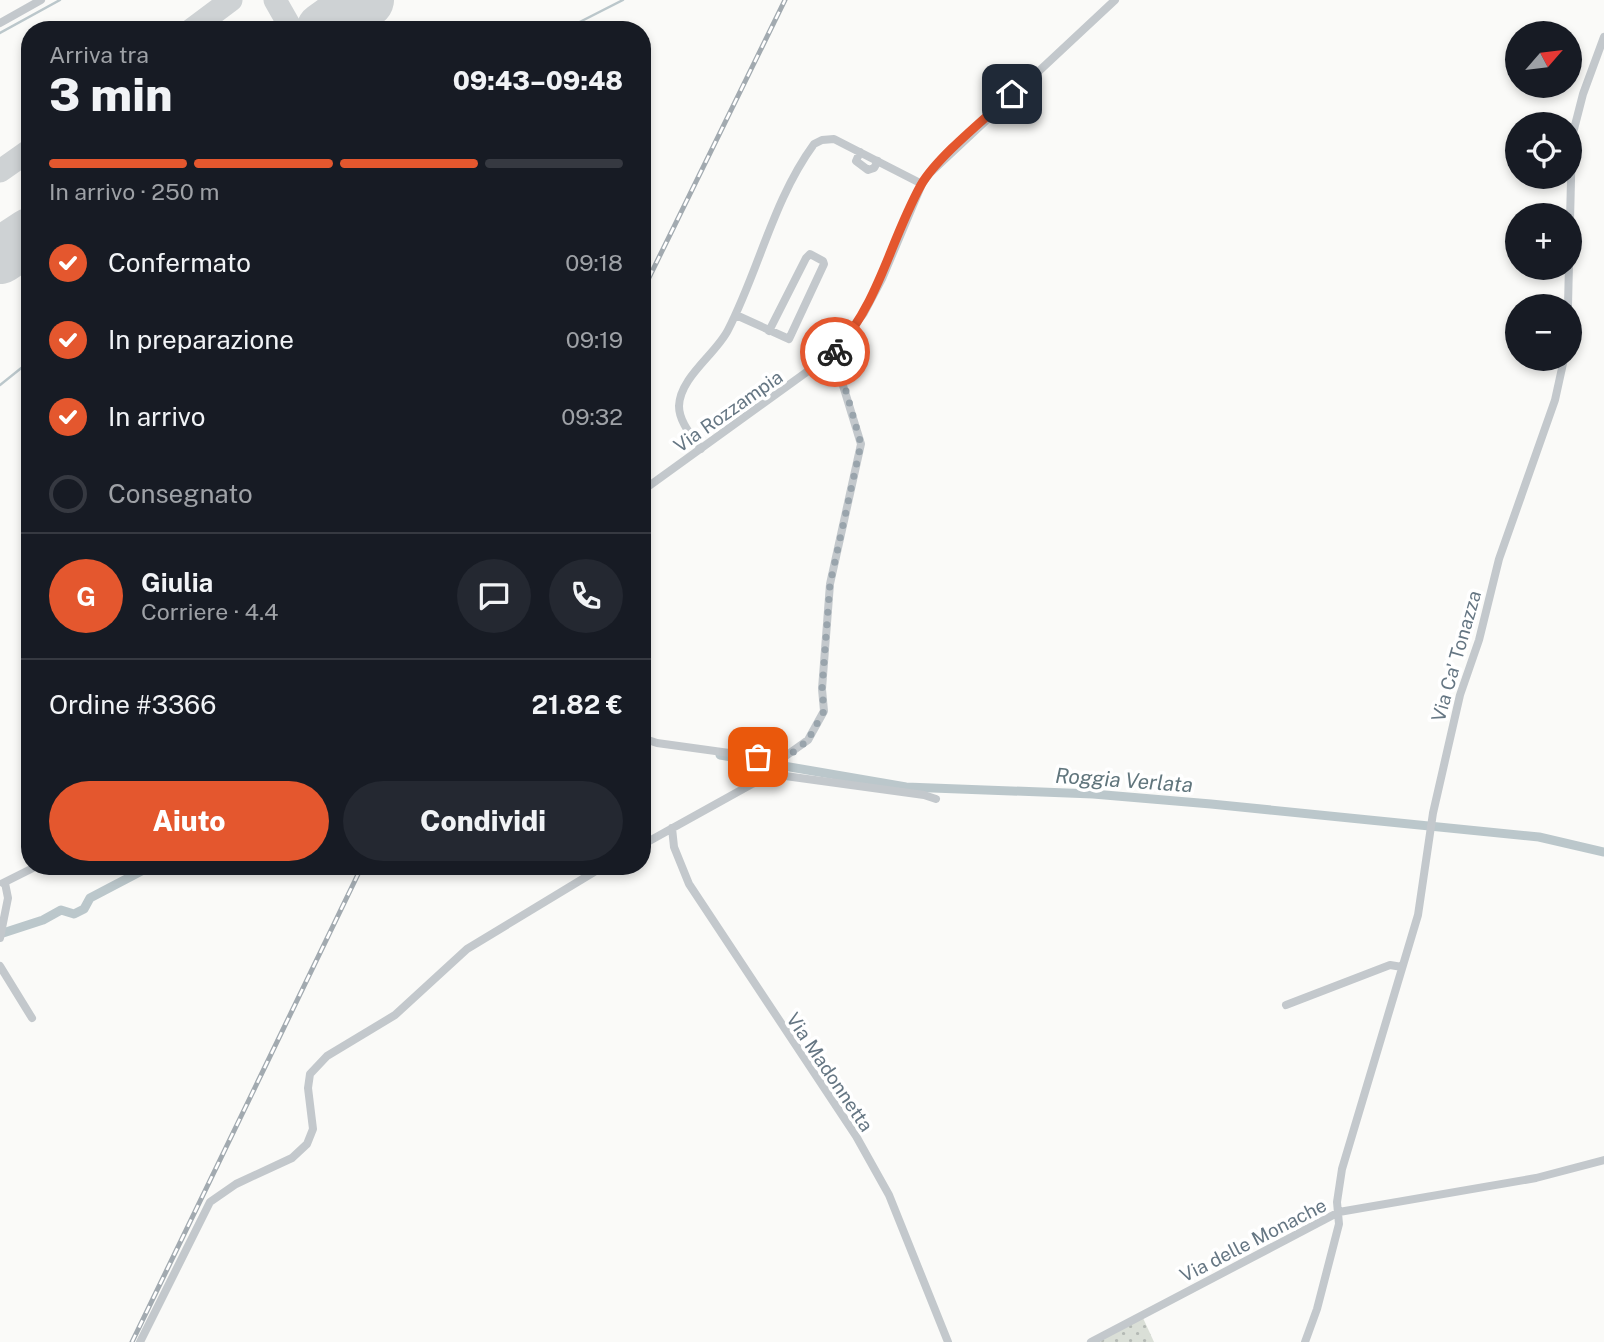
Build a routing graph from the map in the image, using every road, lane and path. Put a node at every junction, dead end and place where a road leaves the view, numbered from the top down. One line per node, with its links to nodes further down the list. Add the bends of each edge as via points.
1 (41, 0): 3 (street)
2 (1115, 0): 7 (street, Via Rozzampia)
3 (0, 23)
4 (1604, 37): 8 (street, via 1572,136)
5 (860, 152): 6 (street); 6 (street, via 856,160 868,170); 9 (street, via 834,139 814,144 770,229)
6 (878, 161): 7 (street)
7 (922, 184): 11 (street, Via Rozzampia, via 882,279 864,313)
8 (1568, 294)
9 (736, 315): 10 (street); 13 (street, via 684,389 679,405 682,421)
10 (769, 331): 10 (street, via 789,339 823,261 810,254 806,258)
11 (833, 353): 13 (street, Via Rozzampia); 16 (street, via 861,444 830,584 824,711 808,740)
12 (1561, 371): 25 (street, Via Ca' Tonazza, via 1460,695 1418,915)
13 (701, 449): 14 (street, Via Rozzampia)
14 (651, 485)
15 (651, 741): 16 (street)
16 (779, 766): 17 (street); 18 (street)
17 (936, 799)
18 (672, 828): 19 (street); 31 (street, Via Madonnetta, via 674,847 689,884 890,1195)
19 (651, 840)
20 (21, 874): 22 (street)
21 (589, 875): 30 (street, via 467,949 395,1015 327,1056 310,1074 313,1129 307,1144 292,1158 236,1184 210,1202)
22 (3, 883): 23 (street, via 8,898)
23 (1, 935)
24 (0, 966): 27 (street)
25 (1402, 967): 26 (street, via 1390,965); 29 (street, Via Ca' Tonazza, via 1342,1169)
26 (1286, 1005)
27 (32, 1018)
28 (1604, 1160): 29 (street, Via delle Monache, via 1535,1178)
29 (1339, 1212): 32 (street, Via delle Monache); 33 (street, Via Ca' Tonazza, via 1330,1263)
30 (140, 1342)
31 (948, 1342)
32 (1091, 1342)
33 (1305, 1342)

